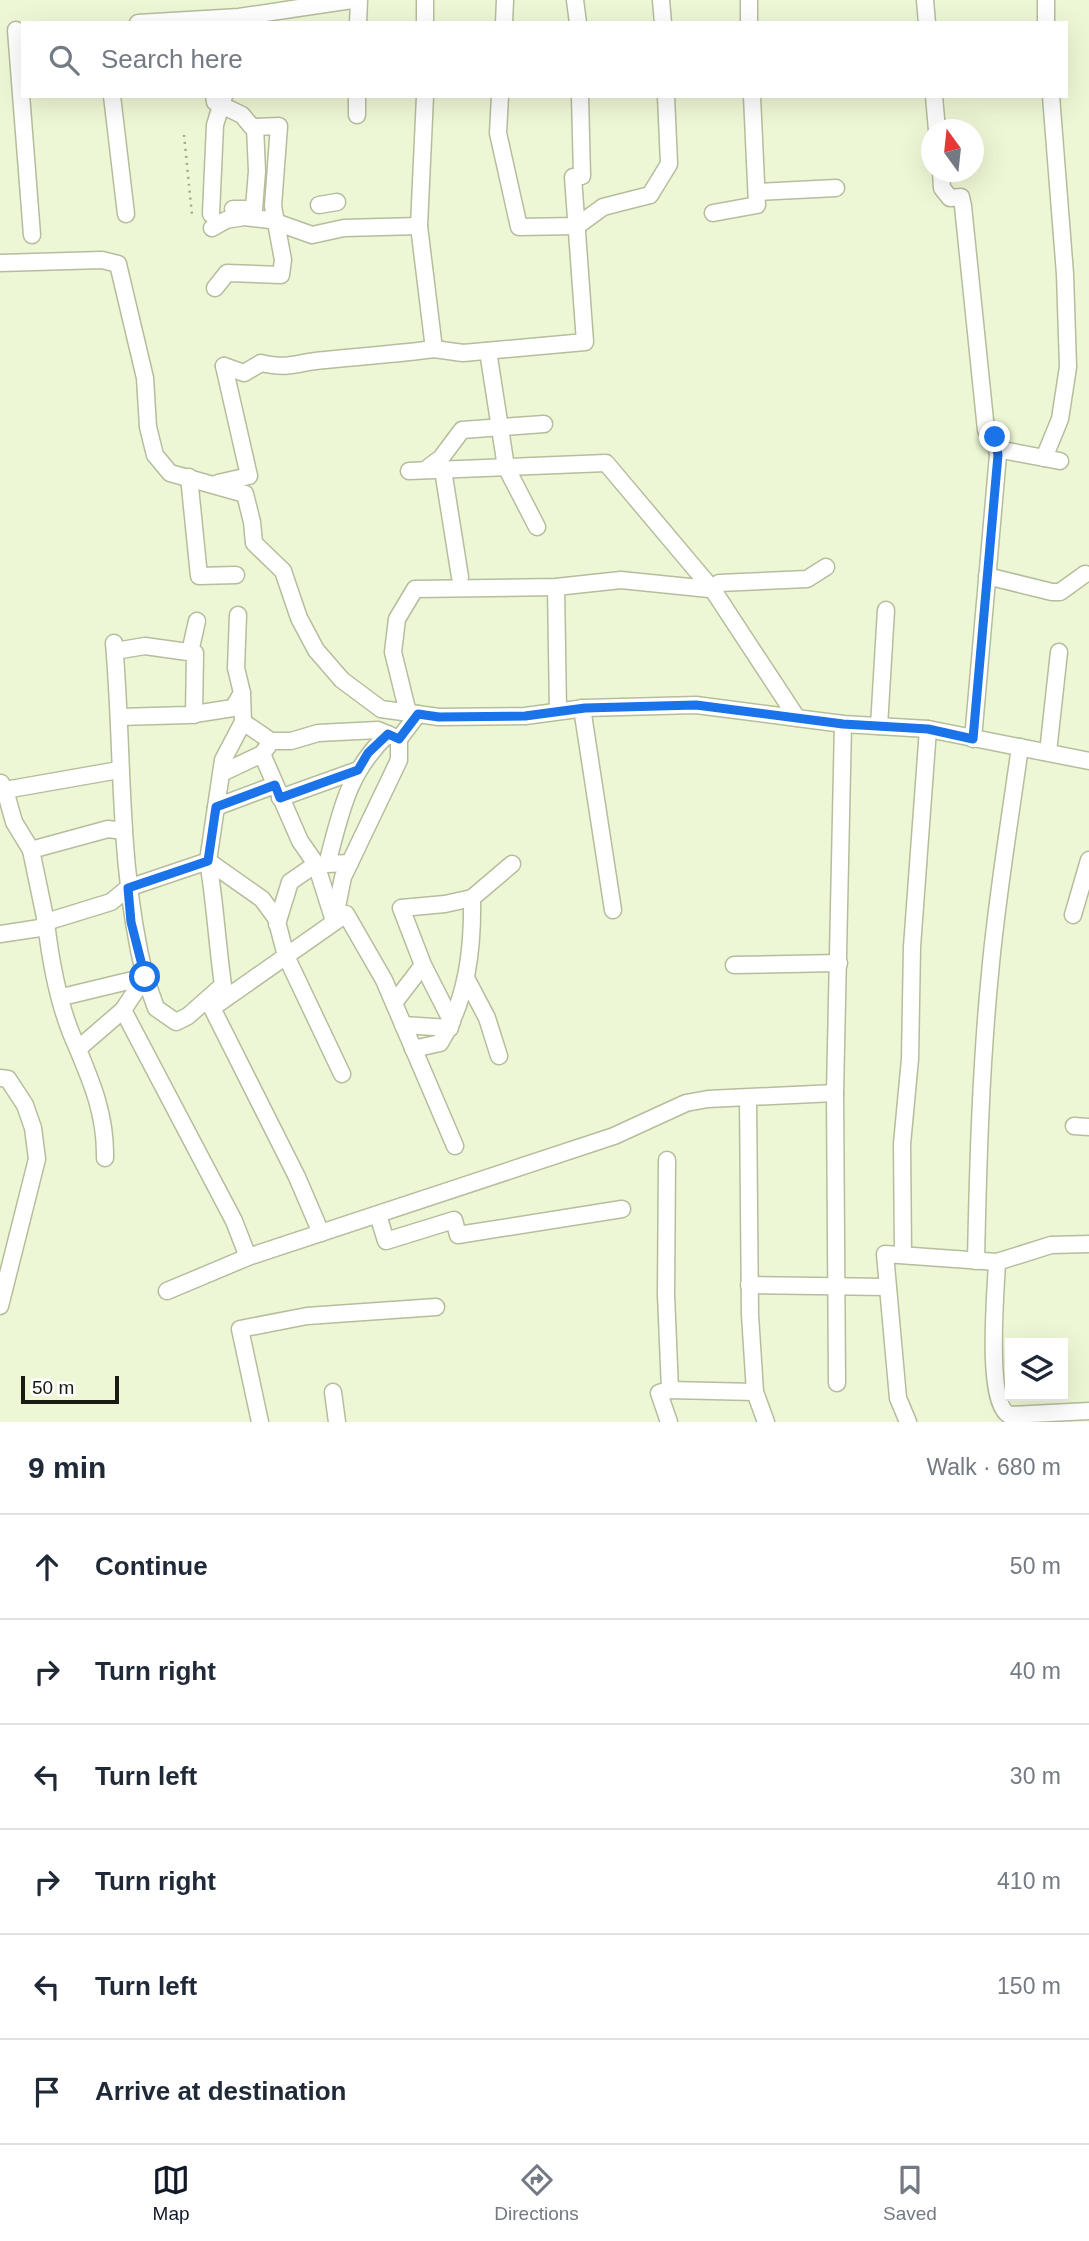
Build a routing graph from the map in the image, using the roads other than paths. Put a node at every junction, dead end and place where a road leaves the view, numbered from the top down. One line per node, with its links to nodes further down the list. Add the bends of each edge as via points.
1 (352, 0): 10 (street, via 239,17)
2 (359, 0): 11 (street)
3 (425, 0): 12 (street)
4 (505, 0): 13 (street)
5 (575, 0): 14 (street)
6 (662, 0): 15 (street)
7 (749, 0): 16 (street)
8 (925, 0): 17 (street)
9 (1046, 0): 18 (street)
10 (172, 21)
11 (358, 21)
12 (425, 21)
13 (504, 21)
14 (578, 21)
15 (663, 21)
16 (749, 21)
17 (928, 21)
18 (1046, 21)
19 (13, 30): 44 (street)
20 (112, 98): 39 (street)
21 (357, 98): 30 (street)
22 (425, 98): 42 (street)
23 (500, 98): 43 (street, via 498,133 519,227)
24 (580, 98): 43 (street, via 582,176 573,177)
25 (666, 98): 43 (street, via 669,164 650,195 603,207)
26 (752, 98): 35 (street)
27 (934, 98): 31 (street)
28 (1051, 98): 51 (street, via 1068,367 1060,419 1052,460)
29 (220, 99): 32 (street); 40 (street)
30 (357, 116)
31 (936, 119)
32 (255, 127): 40 (street, via 254,209 232,209); 41 (street, via 279,125)
33 (942, 182): 51 (street, via 950,198 961,197 963,206 986,430 995,437)
34 (836, 188): 35 (street)
35 (757, 192): 38 (street, via 757,205)
36 (337, 202): 37 (street)
37 (319, 205)
38 (713, 213)
39 (126, 214)
40 (211, 220): 41 (street, via 244,217)
41 (274, 221): 42 (street, via 312,235 344,228); 46 (street, via 283,260 281,275 227,273)
42 (419, 226): 47 (street)
43 (577, 226): 48 (street, via 585,342)
44 (32, 235)
45 (0, 263): 54 (street, via 102,260 118,264 145,378 148,427 156,455 170,473)
46 (215, 288)
47 (434, 349): 48 (street); 55 (street, via 308,361 286,369 261,363 244,373 224,366 249,475)
48 (488, 351): 50 (street)
49 (544, 424): 50 (street)
50 (500, 426): 52 (street); 53 (street, via 462,430 441,458 417,471)
51 (997, 449): 60 (street)
52 (506, 467): 53 (street); 56 (street); 63 (street, via 606,463)
53 (443, 470): 61 (street)
54 (189, 477): 55 (street); 59 (street, via 199,576)
55 (213, 484): 72 (street, via 238,490 248,498 254,543 283,571 316,650 342,680 381,709)
56 (537, 527)
57 (826, 566): 63 (street, via 807,579)
58 (1085, 574): 60 (street, via 1060,592)
59 (236, 575)
60 (987, 576): 81 (street)
61 (460, 577)
62 (556, 587): 63 (street, via 621,580); 71 (street); 72 (street, via 415,589 397,619 393,652)
63 (711, 587): 75 (street)
64 (887, 610): 78 (street)
65 (238, 615): 69 (street, via 236,668)
66 (197, 621): 67 (street)
67 (190, 652): 73 (street, via 195,653); 74 (street, via 115,647)
68 (1059, 652): 84 (street)
69 (243, 693): 73 (street, via 233,708); 76 (street)
70 (582, 708): 71 (street); 75 (street, via 696,705); 101 (street)
71 (558, 711): 72 (street, via 525,716)
72 (413, 714): 80 (street)
73 (194, 715): 74 (street)
74 (119, 717): 86 (street)
75 (797, 718): 77 (street)
76 (243, 722): 82 (street); 88 (street, via 223,760)
77 (843, 724): 78 (street); 108 (street)
78 (879, 726): 79 (street)
79 (928, 729): 81 (street); 132 (street, via 902,1144)
80 (393, 737): 82 (street, via 378,730 318,733); 87 (street, via 368,753); 96 (street, via 399,760)
81 (973, 739): 83 (street)
82 (267, 747): 88 (street); 90 (street)
83 (1020, 747): 84 (street); 134 (street, via 986,1023)
84 (1048, 752): 85 (street)
85 (1089, 761)
86 (119, 770): 89 (street); 92 (street)
87 (358, 770): 90 (street); 96 (street, via 348,786 327,864)
88 (222, 773): 91 (street)
89 (2, 785): 93 (street, via 14,822)
90 (278, 791): 91 (street); 97 (street, via 300,841)
91 (216, 807): 95 (street)
92 (123, 831): 93 (street, via 108,829); 99 (street)
93 (31, 850): 103 (street)
94 (1089, 860): 102 (street)
95 (208, 861): 99 (street); 105 (street, via 262,899); 111 (street, via 223,985 176,1022 156,1008)
96 (350, 863): 104 (street)
97 (316, 864): 104 (street); 105 (street, via 290,882)
98 (512, 864): 100 (street)
99 (128, 888): 103 (street, via 111,902); 111 (street)
100 (472, 898): 109 (street, via 401,908); 112 (street)
101 (613, 910)
102 (1073, 915)
103 (46, 922): 106 (street, via 40,928); 113 (street)
104 (334, 922): 107 (street); 114 (street, via 346,914)
105 (277, 924): 107 (street)
106 (0, 934)
107 (286, 956): 121 (street); 130 (street, via 212,1008 298,1177)
108 (839, 963): 110 (street); 123 (street)
109 (423, 965): 114 (street); 117 (street)
110 (734, 965)
111 (145, 977): 113 (street); 115 (street)
112 (466, 978): 117 (street); 120 (street, via 487,1018)
113 (62, 997): 118 (street)
114 (394, 1003): 116 (street)
115 (122, 1010): 118 (street); 133 (street, via 234,1221)
116 (403, 1025): 117 (street); 119 (street)
117 (451, 1025): 119 (street, via 440,1043)
118 (79, 1048): 126 (street, via 106,1131)
119 (413, 1049): 125 (street)
120 (499, 1056)
121 (342, 1074)
122 (0, 1078): 140 (street, via 13,1084 25,1105 37,1159)
123 (835, 1093): 124 (street); 137 (street)
124 (748, 1098): 129 (street, via 686,1103 614,1136); 136 (street)
125 (455, 1146)
126 (104, 1158)
127 (667, 1160): 143 (street)
128 (622, 1209): 129 (street, via 458,1235 454,1220 386,1241)
129 (378, 1214): 130 (street)
130 (321, 1233): 133 (street)
131 (1089, 1244): 135 (street, via 1051,1245)
132 (903, 1255): 134 (street); 138 (street, via 885,1254)
133 (248, 1257): 139 (street)
134 (976, 1261): 135 (street)
135 (997, 1262): 147 (street, via 994,1381 1000,1407 1009,1415)
136 (749, 1285): 137 (street); 145 (street)
137 (836, 1286): 138 (street); 142 (street)
138 (887, 1287): 152 (street, via 898,1398)
139 (167, 1291)
140 (0, 1306)
141 (436, 1307): 148 (street, via 307,1316 240,1329)
142 (837, 1382)
143 (670, 1390): 145 (street); 150 (street, via 659,1394)
144 (333, 1392): 149 (street)
145 (755, 1392): 151 (street)
146 (1089, 1411): 147 (street)
147 (1044, 1418)
148 (260, 1422)
149 (337, 1422)
150 (669, 1422)
151 (766, 1422)
152 (908, 1422)

